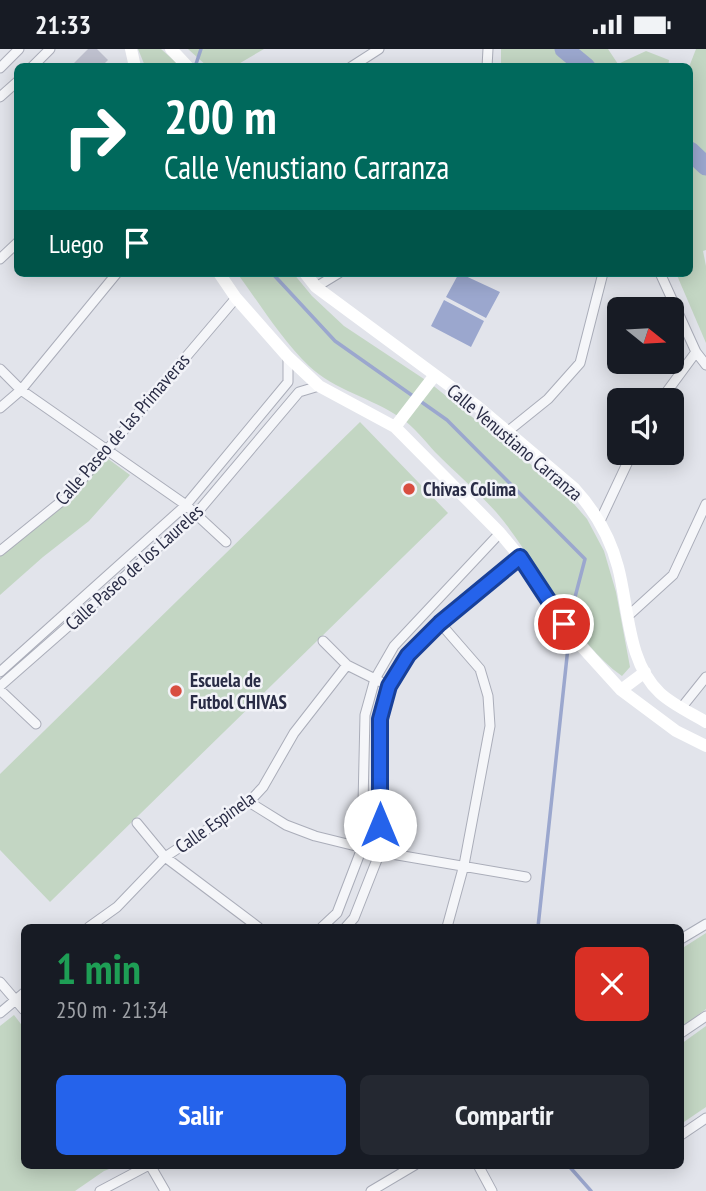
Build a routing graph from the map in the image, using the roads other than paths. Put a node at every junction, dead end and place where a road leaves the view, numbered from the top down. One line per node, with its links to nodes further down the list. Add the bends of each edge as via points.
1 (19, 49): 8 (street)
2 (50, 49): 5 (street)
3 (171, 49): 6 (street)
4 (379, 49): 7 (street)
5 (36, 63)
6 (185, 63)
7 (357, 63)
8 (0, 68)
9 (14, 85): 10 (street)
10 (0, 97)
11 (14, 246): 12 (street)
12 (0, 259)
13 (114, 277): 28 (street)
14 (222, 277): 20 (street)
15 (308, 277): 19 (street, Calle Venustiano Carranza)
16 (332, 277): 19 (street)
17 (602, 277): 31 (street, via 580,363 548,399)
18 (662, 277): 21 (street)
19 (316, 287): 25 (street, Calle Venustiano Carranza)
20 (236, 298): 22 (street); 32 (street, Calle Paseo de las Primaveras)
21 (696, 352): 23 (street); 27 (street)
22 (288, 357): 26 (street); 35 (street, Calle Paseo de los Laureles, via 288,381)
23 (706, 365)
24 (0, 369): 28 (street)
25 (435, 375): 30 (street); 31 (street, Calle Venustiano Carranza)
26 (319, 386): 30 (street); 36 (street, Calle Paseo de los Laureles, via 299,391)
27 (670, 388)
28 (21, 390): 29 (street); 32 (street)
29 (0, 408)
30 (395, 426): 38 (street)
31 (507, 432): 37 (street, Calle Venustiano Carranza, via 573,488)
32 (108, 450): 35 (street); 40 (street, Calle Paseo de las Primaveras, via 68,496)
33 (626, 465): 37 (street)
34 (706, 504): 42 (street, via 673,575)
35 (186, 505): 36 (street); 46 (street, Calle Paseo de los Laureles)
36 (196, 514): 39 (street); 51 (street, Calle Paseo de los Laureles)
37 (600, 521): 42 (street, Calle Venustiano Carranza, via 618,566)
38 (500, 533): 41 (street); 49 (street, via 394,646)
39 (226, 542)
40 (0, 551)
41 (520, 557): 43 (street); 52 (street, via 573,637)
42 (628, 616): 47 (street, Calle Venustiano Carranza)
43 (440, 623): 50 (street, via 408,655); 62 (street, via 480,670 488,696 490,726)
44 (323, 641): 45 (street)
45 (347, 665): 49 (street); 57 (street, Calle Espinela, via 294,733 263,787)
46 (0, 671)
47 (645, 672): 52 (street); 53 (street, Calle Venustiano Carranza, via 660,692)
48 (706, 677): 53 (street)
49 (375, 679): 50 (street); 59 (street, via 365,715)
50 (389, 686): 60 (street, via 380,719)
51 (0, 688): 55 (street)
52 (621, 690): 56 (street, via 676,731)
53 (681, 707): 54 (street, Calle Venustiano Carranza)
54 (706, 722)
55 (36, 724)
56 (706, 746)
57 (249, 802): 59 (street, via 286,825); 61 (street, Calle Espinela)
58 (137, 823): 61 (street)
59 (362, 848): 60 (street); 66 (street, via 337,913)
60 (380, 852): 62 (street); 67 (street)
61 (165, 857): 64 (street, Calle Espinela, via 117,907); 65 (street)
62 (464, 865): 63 (street); 68 (street)
63 (526, 877)
64 (93, 924)
65 (253, 924)
66 (325, 924)
67 (349, 924)
68 (448, 924)
69 (706, 924): 70 (street)
70 (684, 937)
71 (0, 982): 72 (street)
72 (21, 996): 73 (street)
73 (0, 1013)
74 (706, 1016): 75 (street)
75 (684, 1031)
76 (706, 1118): 77 (street)
77 (684, 1133)
78 (141, 1169): 83 (street)
79 (151, 1169): 84 (street)
80 (408, 1169): 85 (street)
81 (480, 1169): 82 (street)
82 (486, 1180): 86 (street); 87 (street)
83 (100, 1191)
84 (165, 1191)
85 (371, 1191)
86 (480, 1191)
87 (492, 1191)

